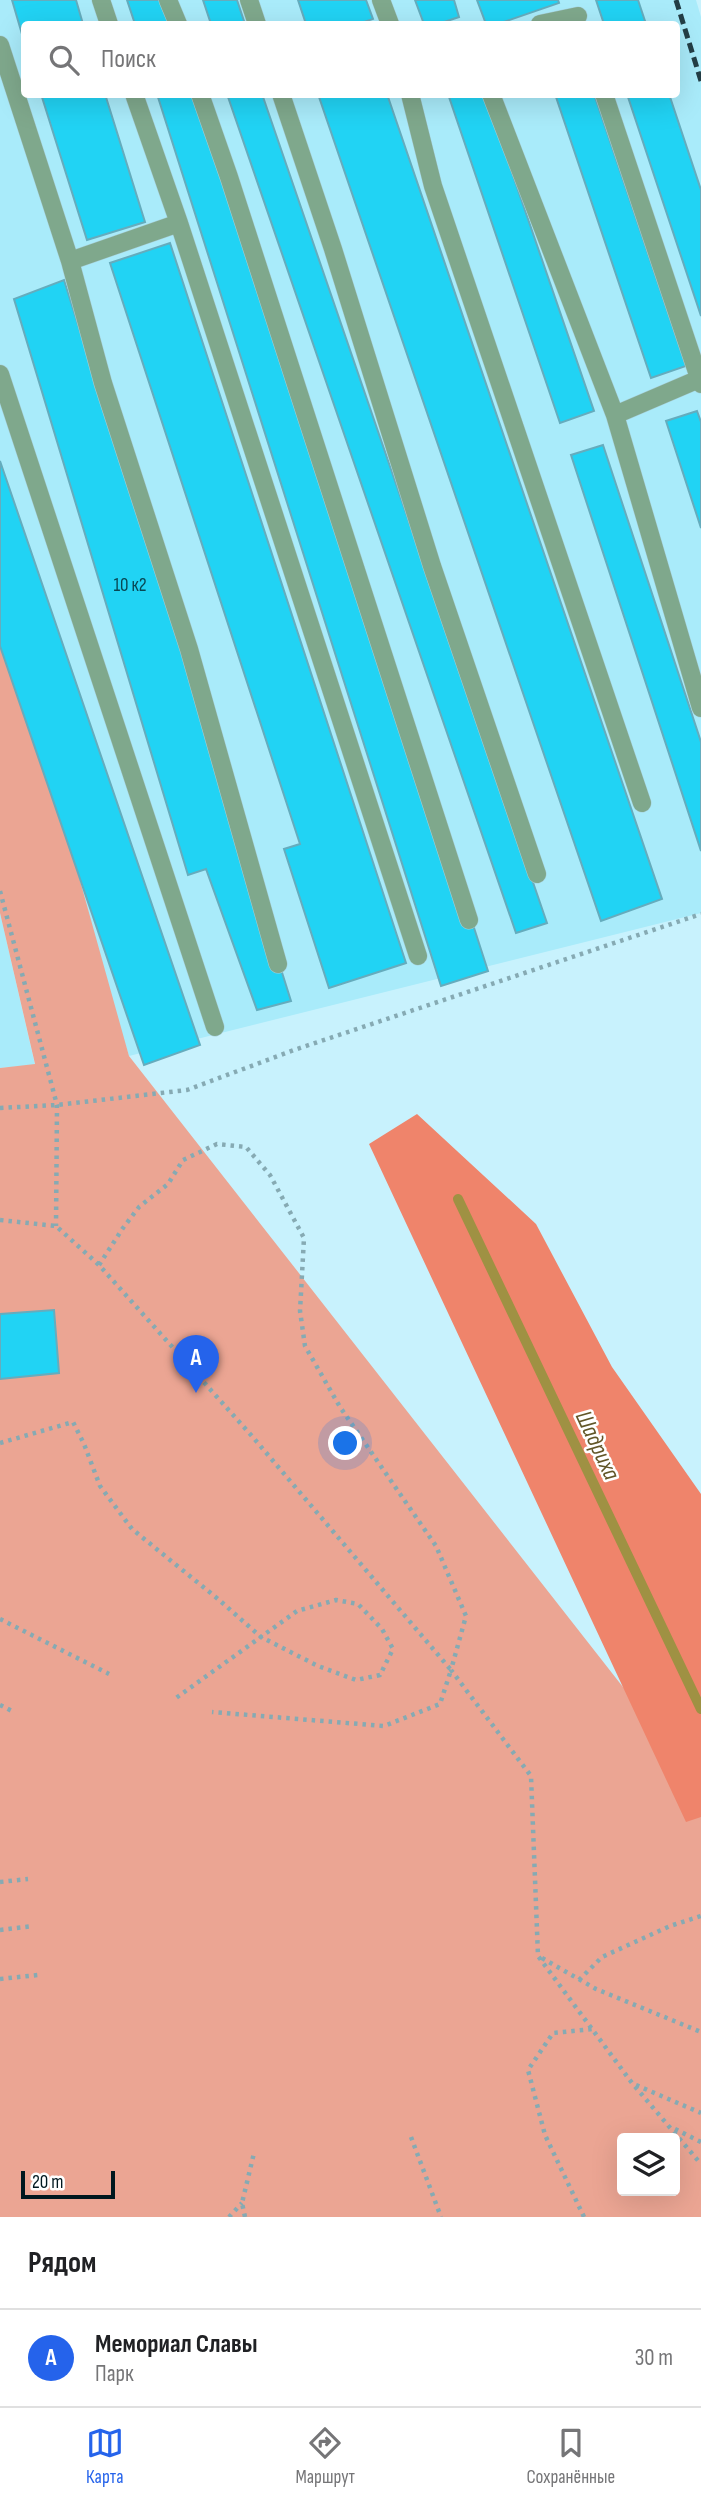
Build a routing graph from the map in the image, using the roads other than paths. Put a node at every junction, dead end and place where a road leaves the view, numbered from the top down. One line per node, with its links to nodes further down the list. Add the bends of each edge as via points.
1 (101, 0): 6 (lane)
2 (168, 0): 7 (lane)
3 (248, 0): 8 (lane)
4 (381, 0): 9 (lane)
5 (577, 13): 10 (lane)
6 (108, 21)
7 (177, 21)
8 (256, 21)
9 (389, 21)
10 (550, 21)
11 (0, 45): 19 (lane)
12 (135, 98): 18 (lane)
13 (201, 98): 26 (lane)
14 (282, 98): 25 (lane, via 432,566)
15 (411, 98): 24 (lane, via 433,186)
16 (493, 98): 22 (lane)
17 (605, 98): 21 (lane)
18 (179, 223): 19 (lane); 27 (lane)
19 (70, 261): 28 (lane, via 103,383 189,649)
20 (0, 374): 29 (lane)
21 (700, 382): 22 (lane)
22 (615, 415): 23 (lane)
23 (701, 708)
24 (642, 803)
25 (537, 874)
26 (468, 920)
27 (418, 956)
28 (278, 964)
29 (215, 1027)

